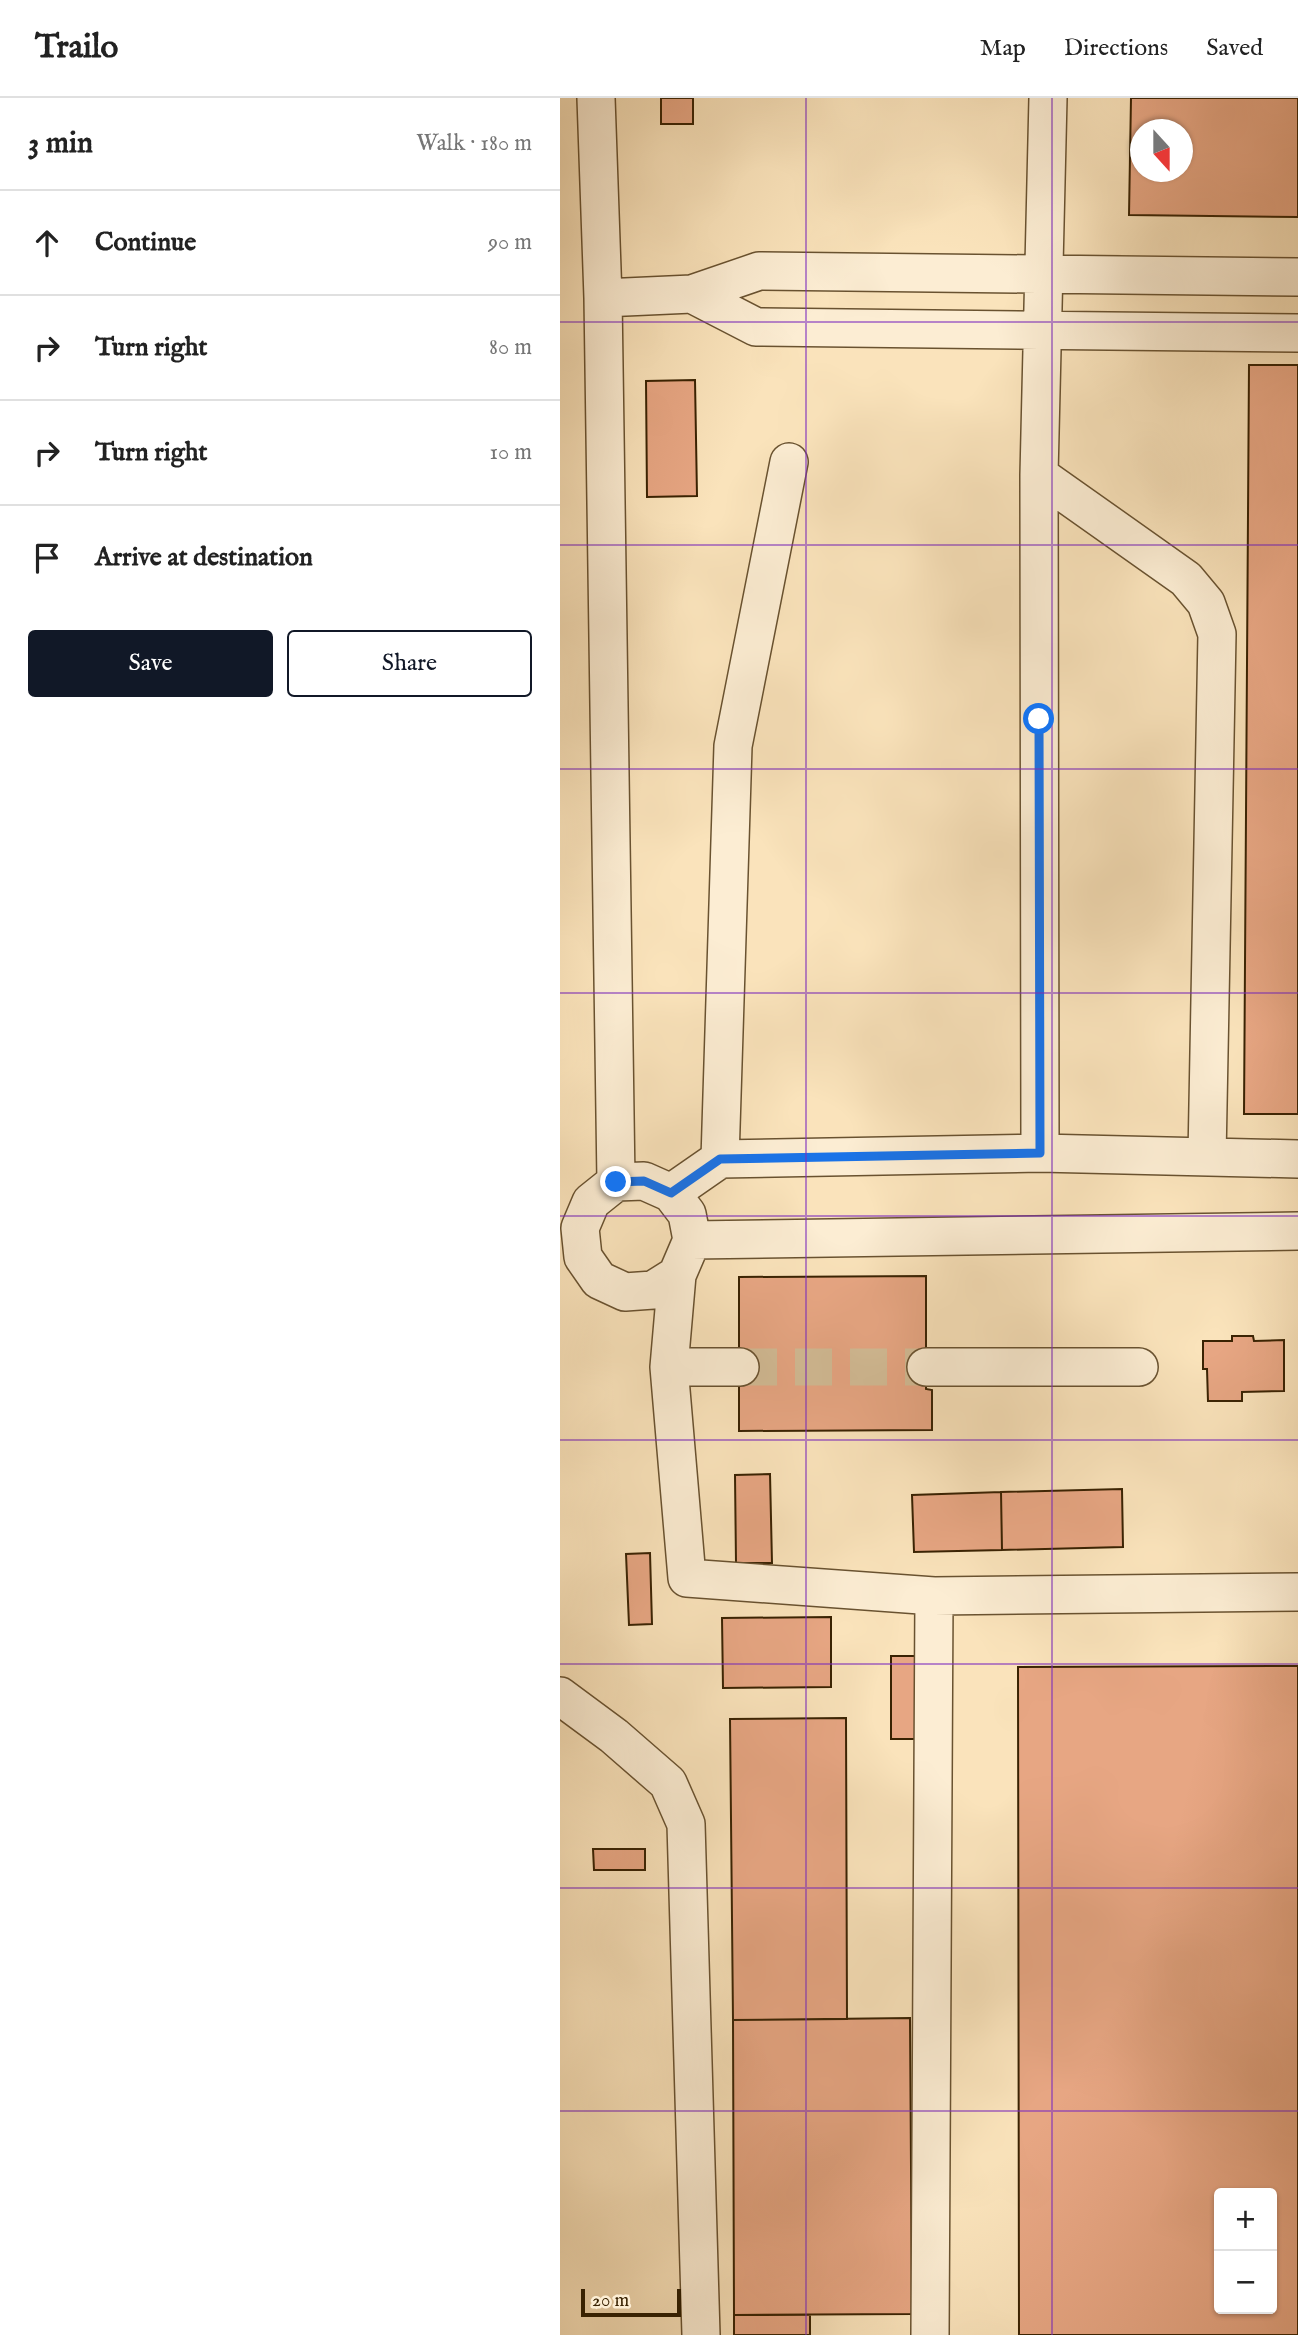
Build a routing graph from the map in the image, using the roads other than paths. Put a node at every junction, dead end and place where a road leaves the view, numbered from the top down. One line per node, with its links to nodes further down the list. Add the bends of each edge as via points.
1 (596, 98): 6 (street)
2 (1048, 98): 3 (street)
3 (1044, 274): 4 (street); 5 (street, via 759,271); 7 (street)
4 (1298, 277)
5 (692, 294): 6 (street); 7 (street, via 756,327)
6 (603, 298): 15 (street)
7 (1042, 330): 8 (street); 10 (street)
8 (1298, 333)
9 (789, 462): 13 (street, via 733,746)
10 (1039, 475): 11 (street); 12 (street, via 1186,579 1206,603 1217,634)
11 (1040, 1153): 12 (street); 13 (street)
12 (1208, 1157): 14 (street)
13 (720, 1159): 16 (street)
14 (1298, 1159)
15 (616, 1182): 16 (street, via 644,1181); 19 (street, via 591,1202 580,1228 583,1256 599,1280 625,1292 653,1290)
16 (671, 1193): 18 (street, via 687,1214)
17 (1298, 1231): 18 (street)
18 (692, 1240): 19 (street)
19 (677, 1275): 20 (street)
20 (669, 1367): 21 (street); 25 (street, via 687,1578)
21 (740, 1367)
22 (926, 1367): 23 (street)
23 (1139, 1367)
24 (1298, 1592): 25 (street)
25 (934, 1596): 28 (street)
26 (560, 1696): 27 (street, via 668,1783 686,1824)
27 (701, 2335)
28 (930, 2335)

